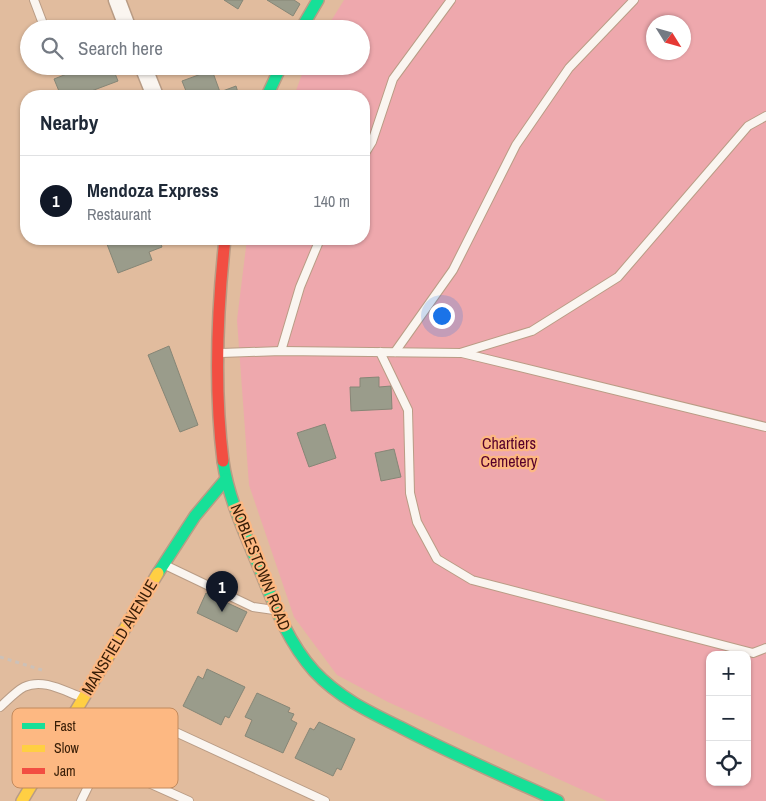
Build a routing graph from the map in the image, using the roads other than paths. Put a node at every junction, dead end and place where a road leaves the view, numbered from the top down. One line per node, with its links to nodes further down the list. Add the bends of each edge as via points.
1 (34, 0): 6 (lane)
2 (117, 0): 7 (street)
3 (318, 0): 8 (main road)
4 (451, 0): 14 (lane, via 393,79)
5 (634, 0): 19 (lane, via 569,68 516,145 453,270)
6 (42, 20)
7 (125, 20)
8 (306, 20)
9 (147, 75): 11 (street)
10 (277, 75): 12 (main road)
11 (153, 90)
12 (270, 90)
13 (766, 116): 21 (lane, via 748,126 618,277 532,331)
14 (370, 145)
15 (223, 245): 20 (main road, NOBLESTOWN ROAD)
16 (318, 245): 17 (lane, via 300,287)
17 (281, 352): 18 (lane); 20 (lane)
18 (380, 352): 19 (lane); 26 (lane, via 408,410 410,493 417,522 437,559 472,580 753,653)
19 (395, 352): 21 (lane)
20 (217, 353): 23 (main road, NOBLESTOWN ROAD, via 219,424)
21 (460, 353): 22 (lane)
22 (766, 427)
23 (226, 479): 24 (main road, MANSFIELD AVENUE, via 195,516); 25 (main road, NOBLESTOWN ROAD)
24 (163, 564): 25 (lane, via 253,607); 27 (main road, MANSFIELD AVENUE)
25 (276, 610): 38 (main road, NOBLESTOWN ROAD, via 292,644 308,665 349,700)
26 (766, 648)
27 (83, 698): 28 (lane, via 44,684 34,685 24,687); 29 (main road, MANSFIELD AVENUE)
28 (0, 707)
29 (77, 708)
30 (178, 733): 37 (lane)
31 (30, 788): 34 (main road, MANSFIELD AVENUE)
32 (88, 788): 35 (lane)
33 (162, 788): 36 (lane)
34 (22, 801)
35 (81, 801)
36 (190, 801)
37 (325, 801)
38 (558, 801)

